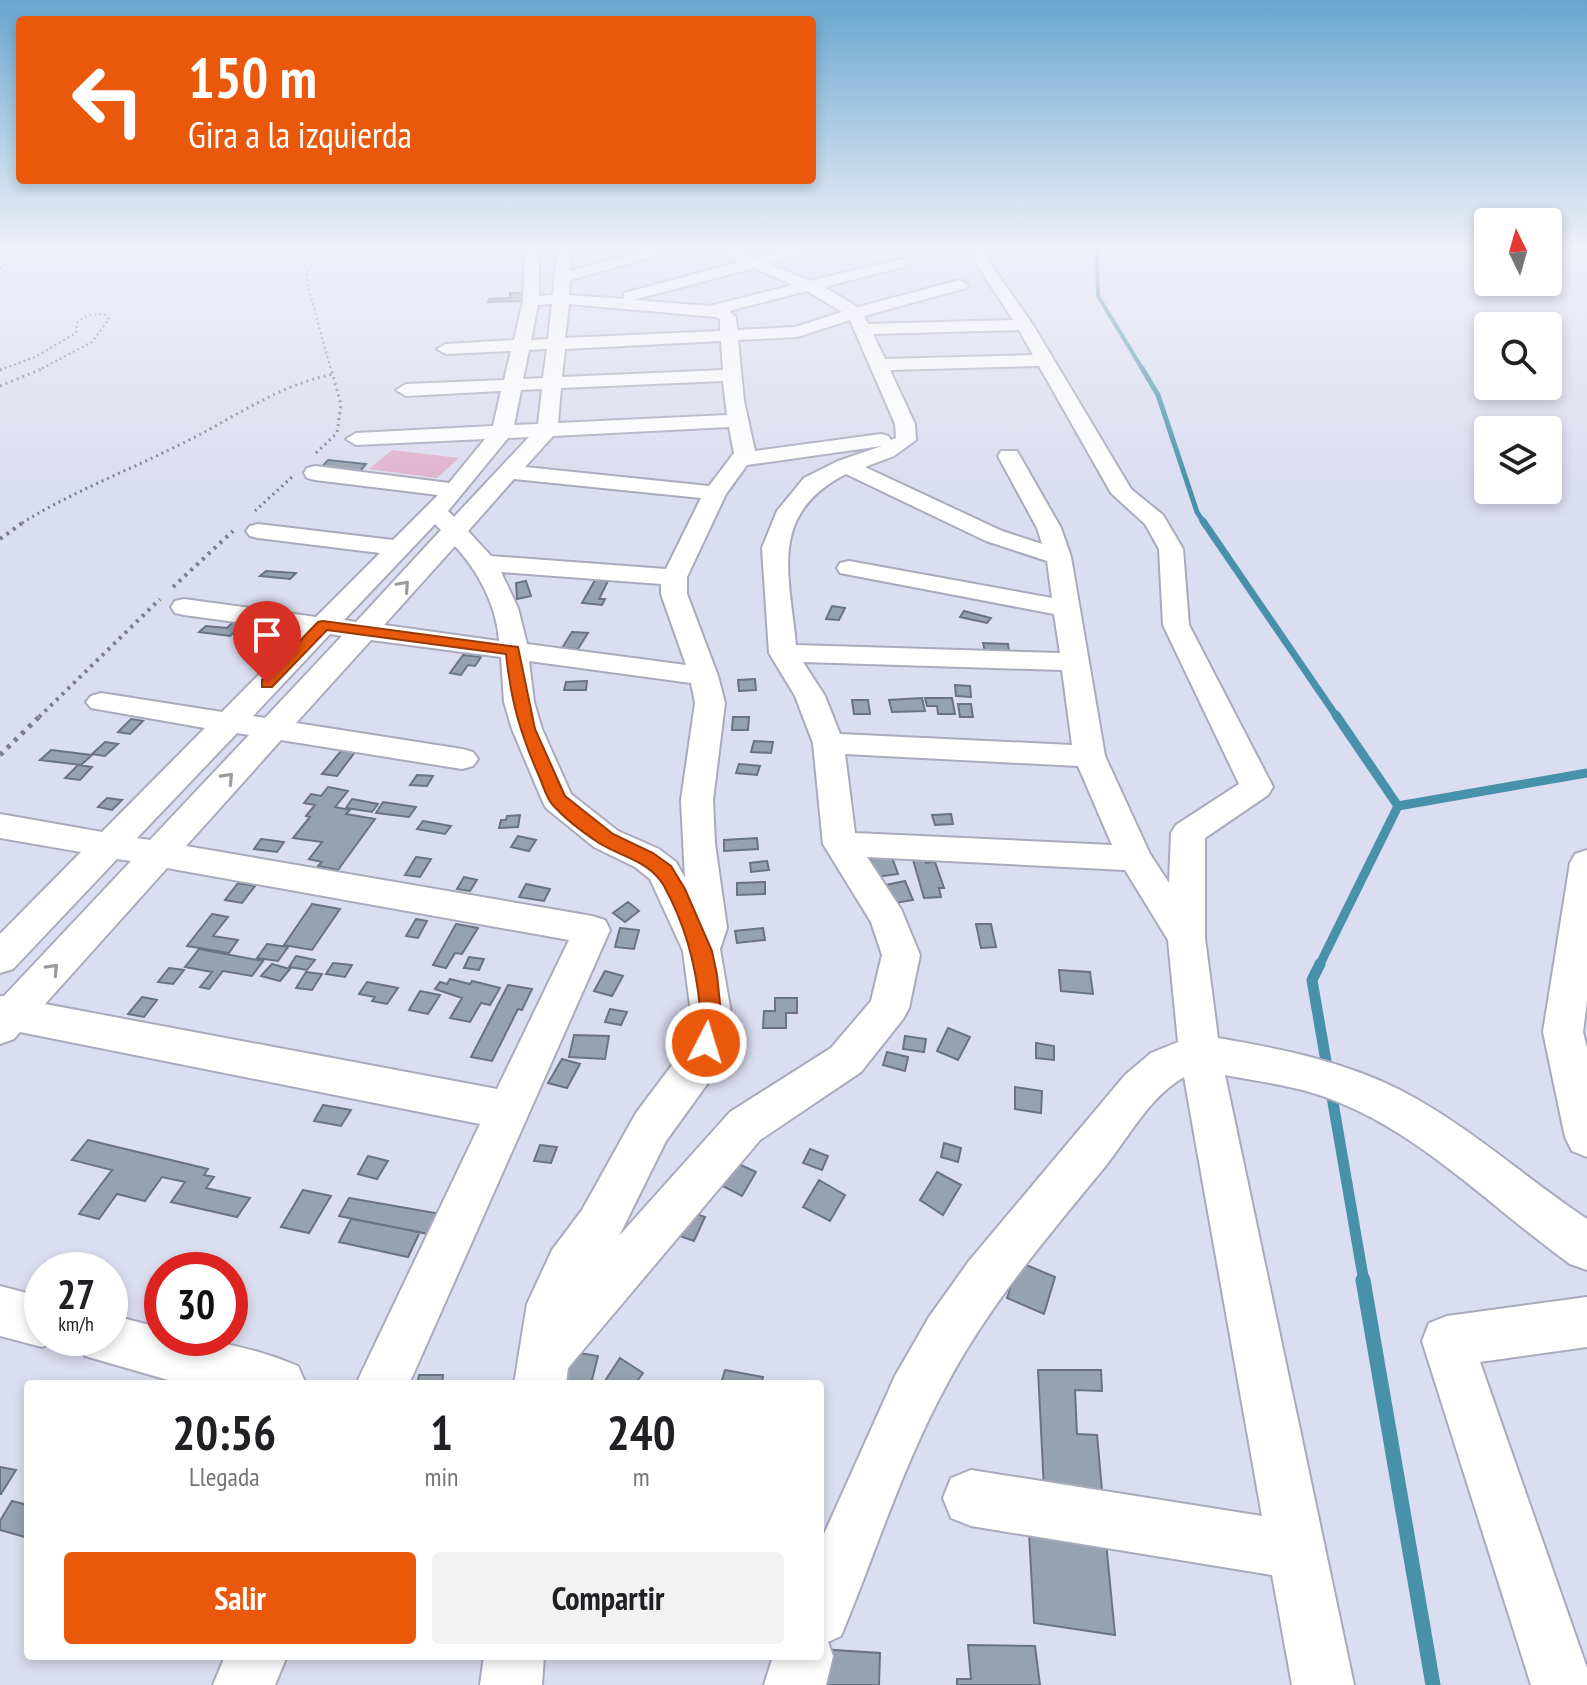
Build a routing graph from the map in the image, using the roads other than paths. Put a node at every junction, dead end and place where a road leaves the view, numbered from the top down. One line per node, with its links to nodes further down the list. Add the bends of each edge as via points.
1 (526, 328): 9 (street)
2 (557, 328): 8 (street)
3 (729, 328): 7 (street)
4 (821, 328): 7 (street)
5 (861, 328): 12 (street)
6 (1026, 328): 11 (street)
7 (730, 335): 8 (street); 13 (street)
8 (556, 344): 9 (street); 14 (street)
9 (522, 345): 10 (street); 15 (street)
10 (446, 349)
11 (1045, 360): 12 (street); 55 (street, via 1122,493 1155,520 1171,549 1176,625 1257,787 1188,833)
12 (878, 365): 20 (street, via 905,424)
13 (731, 375): 14 (street); 17 (street)
14 (554, 383): 15 (street); 18 (street)
15 (513, 385): 16 (street); 19 (street)
16 (406, 390)
17 (738, 421): 18 (street); 23 (street, via 745,453)
18 (547, 430): 19 (street); 26 (street)
19 (502, 432): 21 (street); 28 (street)
20 (905, 437): 23 (street); 24 (street, via 887,452)
21 (356, 439)
22 (1009, 456): 31 (street)
23 (739, 460): 27 (street)
24 (846, 466): 31 (street, via 994,536); 40 (street, via 812,483 789,511 774,548)
25 (307, 468): 28 (street)
26 (509, 472): 27 (street); 28 (street)
27 (715, 493): 34 (street)
28 (448, 510): 30 (street); 32 (street); 38 (street, one-way to 28)
29 (247, 526): 30 (street)
30 (399, 548): 37 (street)
31 (1059, 557): 36 (street)
32 (484, 563): 34 (street); 39 (street, via 512,629)
33 (849, 568): 36 (street)
34 (674, 577): 42 (street, via 674,594)
35 (184, 607): 37 (street)
36 (1067, 609): 41 (street)
37 (323, 625): 38 (street); 44 (street)
38 (363, 631): 39 (street); 45 (street)
39 (513, 650): 42 (street); 56 (street, via 527,729 558,800 606,839 664,871)
40 (783, 653): 41 (street); 46 (street, via 810,696)
41 (1075, 662): 47 (street)
42 (704, 676): 56 (street, via 710,703 697,800 709,928)
43 (101, 702): 44 (street)
44 (230, 722): 45 (street); 51 (street)
45 (273, 729): 48 (street); 52 (street, one-way to 45)
46 (828, 743): 47 (street); 50 (street)
47 (1089, 756): 53 (street)
48 (462, 759)
49 (0, 826): 51 (street)
50 (840, 844): 53 (street); 68 (street, via 888,919 901,955 889,1008 846,1060 745,1126)
51 (110, 845): 52 (street); 57 (street)
52 (159, 854): 58 (street, one-way to 52); 61 (street, via 592,930)
53 (1135, 858): 55 (street)
54 (1587, 863): 59 (street)
55 (1186, 938): 60 (street)
56 (702, 951): 68 (street, via 711,1013 706,1043 651,1127 599,1226 569,1267 552,1304)
57 (0, 958)
58 (4, 1018): 61 (street)
59 (1575, 1031): 62 (street)
60 (1224, 1058): 63 (street, via 1299,1069 1405,1115); 72 (street); 73 (street, via 1169,1062 1133,1093 978,1288 929,1366 873,1483)
61 (508, 1110): 70 (street)
62 (1587, 1137)
63 (1579, 1241)
64 (0, 1311): 65 (street)
65 (24, 1317)
66 (1587, 1322): 81 (street, via 1447,1341)
67 (128, 1344): 69 (street)
68 (543, 1370)
69 (265, 1380)
70 (384, 1380)
71 (971, 1498): 72 (street)
72 (1295, 1550): 80 (street)
73 (824, 1605)
74 (255, 1660): 77 (street)
75 (514, 1660): 78 (street)
76 (802, 1660): 79 (street)
77 (244, 1685)
78 (511, 1685)
79 (795, 1685)
80 (1323, 1685)
81 (1562, 1685)

